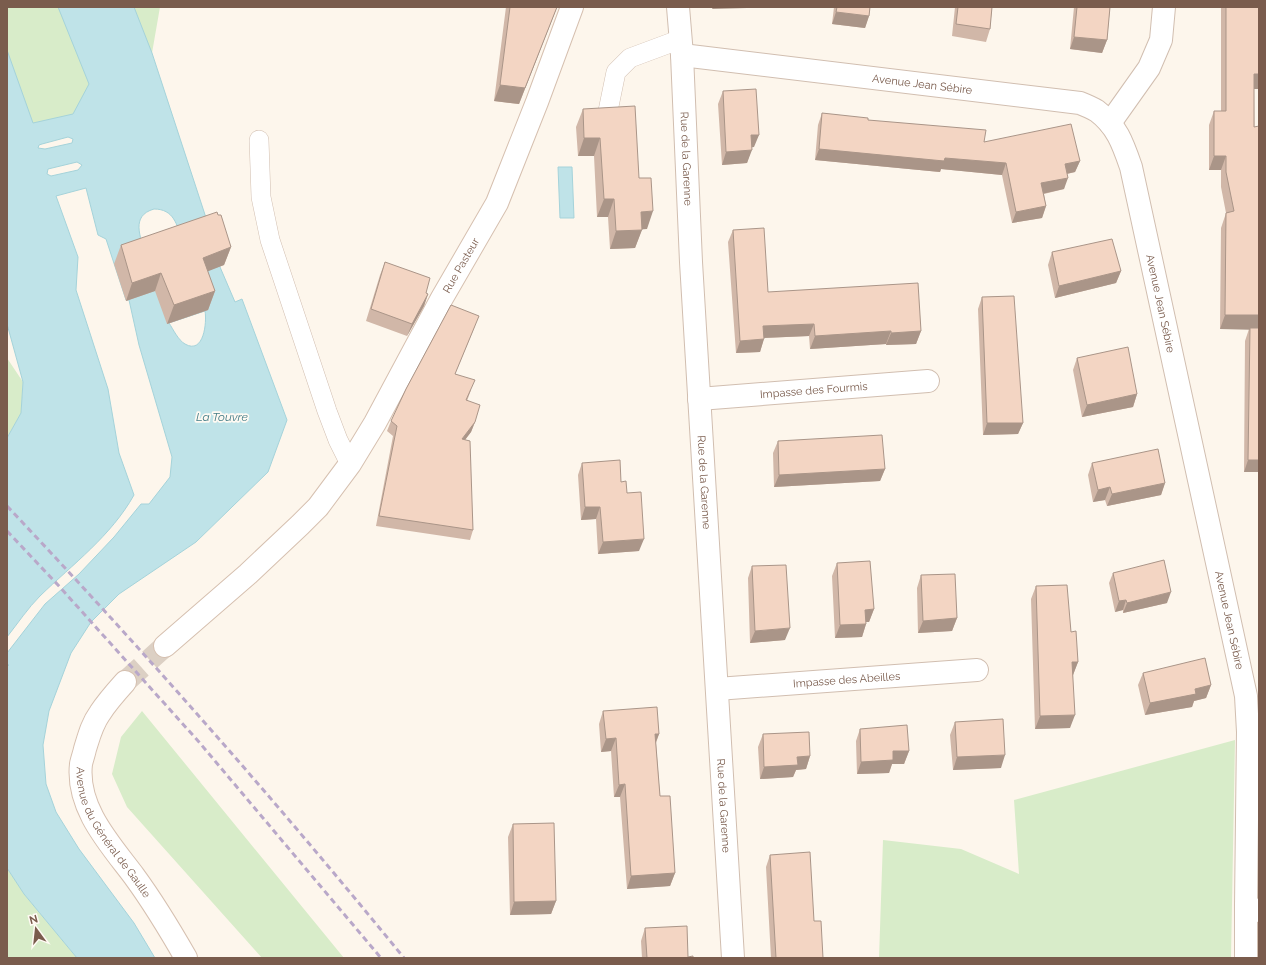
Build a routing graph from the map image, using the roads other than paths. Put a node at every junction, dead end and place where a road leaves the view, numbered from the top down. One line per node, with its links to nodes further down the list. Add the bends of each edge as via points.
1 (572, 7): 10 (street, Rue Pasteur, via 538,102 497,203)
2 (678, 7): 4 (street, Rue de la Garenne)
3 (1164, 7): 6 (street, via 1161,40 1149,68)
4 (681, 47): 5 (lane, via 630,58 616,72); 6 (street, Avenue Jean Sébire, via 1080,103 1096,111); 9 (street, Rue de la Garenne)
5 (608, 111)
6 (1110, 123): 15 (street, Avenue Jean Sébire, via 1120,137 1131,167 1246,696)
7 (259, 140): 10 (lane, via 260,197 270,240 327,411)
8 (928, 381): 9 (street, Impasse des Fourmis)
9 (699, 399): 14 (street, Rue de la Garenne)
10 (350, 464): 11 (street, Rue Pasteur, via 318,507 248,574)
11 (165, 646)
12 (977, 670): 14 (street, Impasse des Abeilles)
13 (125, 682): 16 (street, Avenue du Général de Gaulle, via 100,713 89,733 81,764 83,788 93,818 168,926)
14 (717, 689): 17 (street, Rue de la Garenne)
15 (1253, 909): 18 (street, Avenue Jean Sébire)
16 (186, 958)
17 (733, 958)
18 (1246, 958)

